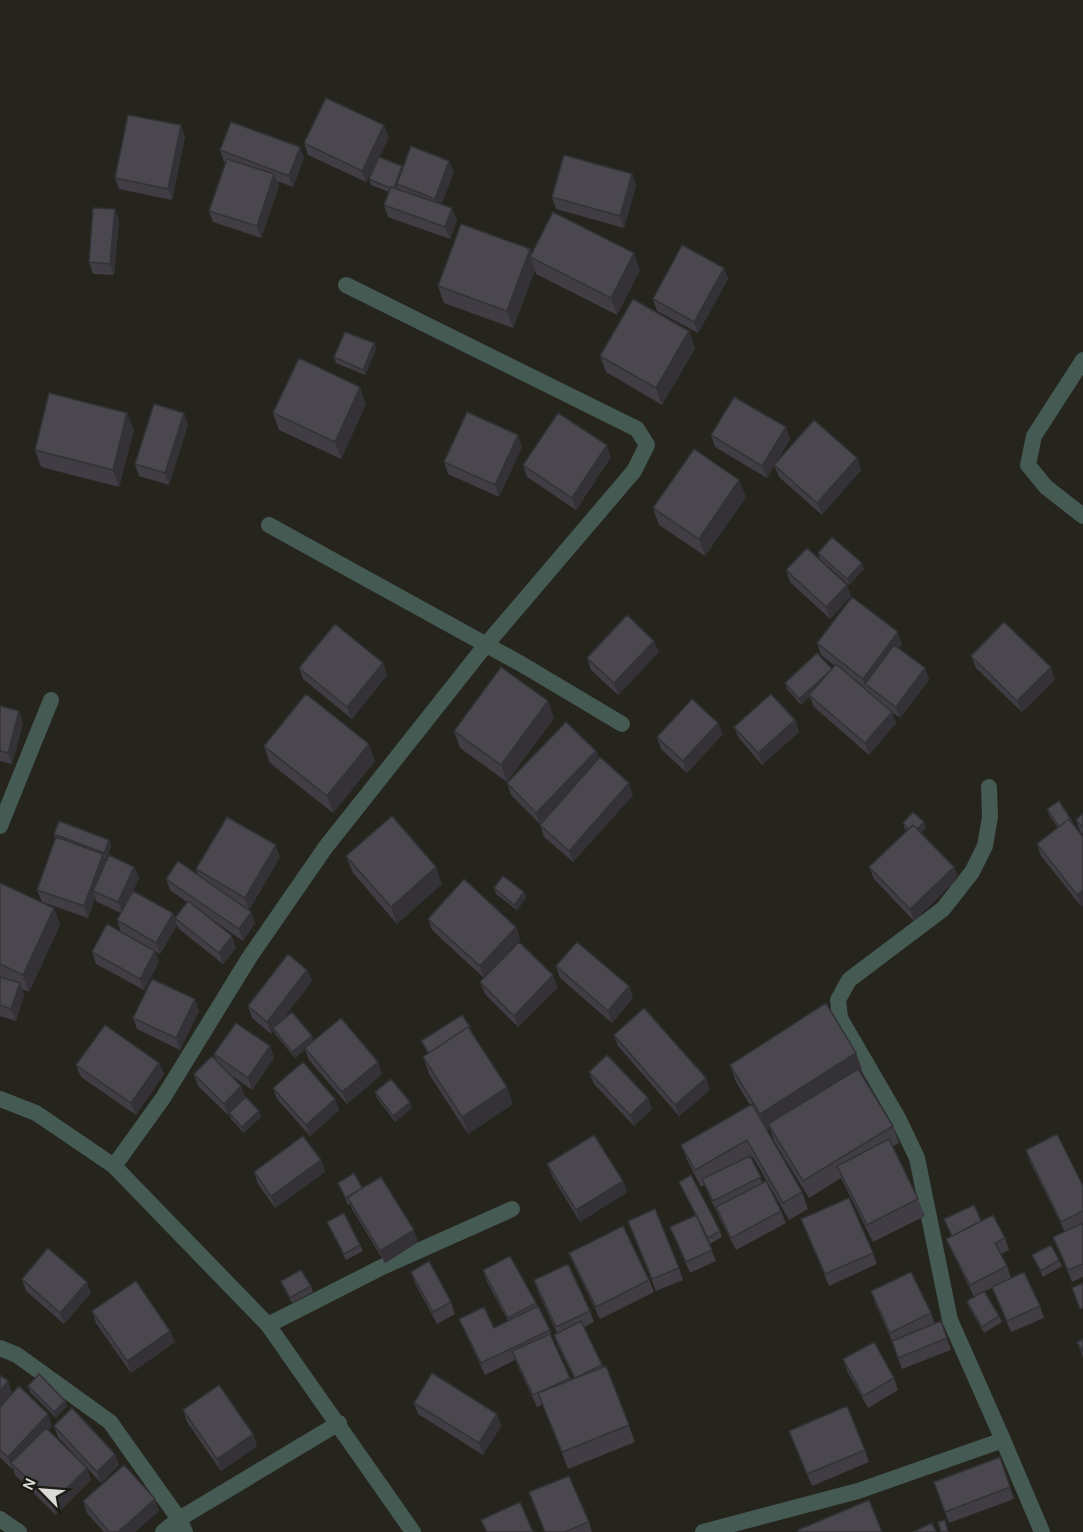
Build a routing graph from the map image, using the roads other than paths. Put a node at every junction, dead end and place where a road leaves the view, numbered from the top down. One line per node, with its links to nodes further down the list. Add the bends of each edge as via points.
1 (346, 285): 5 (street, via 637,429 647,446 634,471)
2 (1083, 360): 3 (street, via 1034,436 1028,465 1046,488)
3 (1083, 516)
4 (269, 525): 5 (street)
5 (485, 646): 7 (street); 11 (street, via 325,848 249,958 163,1098)
6 (51, 700): 9 (street)
7 (621, 724)
8 (989, 788): 16 (street, via 985,846 972,872 943,909 849,980 838,1000 840,1018 917,1158 950,1320)
9 (0, 826)
10 (0, 1099): 11 (street, via 36,1113)
11 (114, 1166): 13 (street)
12 (512, 1209): 13 (street, via 380,1268)
13 (268, 1325): 15 (street)
14 (0, 1348): 18 (street, via 16,1355 110,1422)
15 (339, 1424): 18 (street); 21 (street)
16 (1004, 1440): 22 (street, via 858,1491); 23 (street)
17 (0, 1519): 19 (street)
18 (182, 1526): 20 (street)
19 (19, 1532)
20 (164, 1532)
21 (413, 1532)
22 (703, 1532)
23 (1042, 1532)

